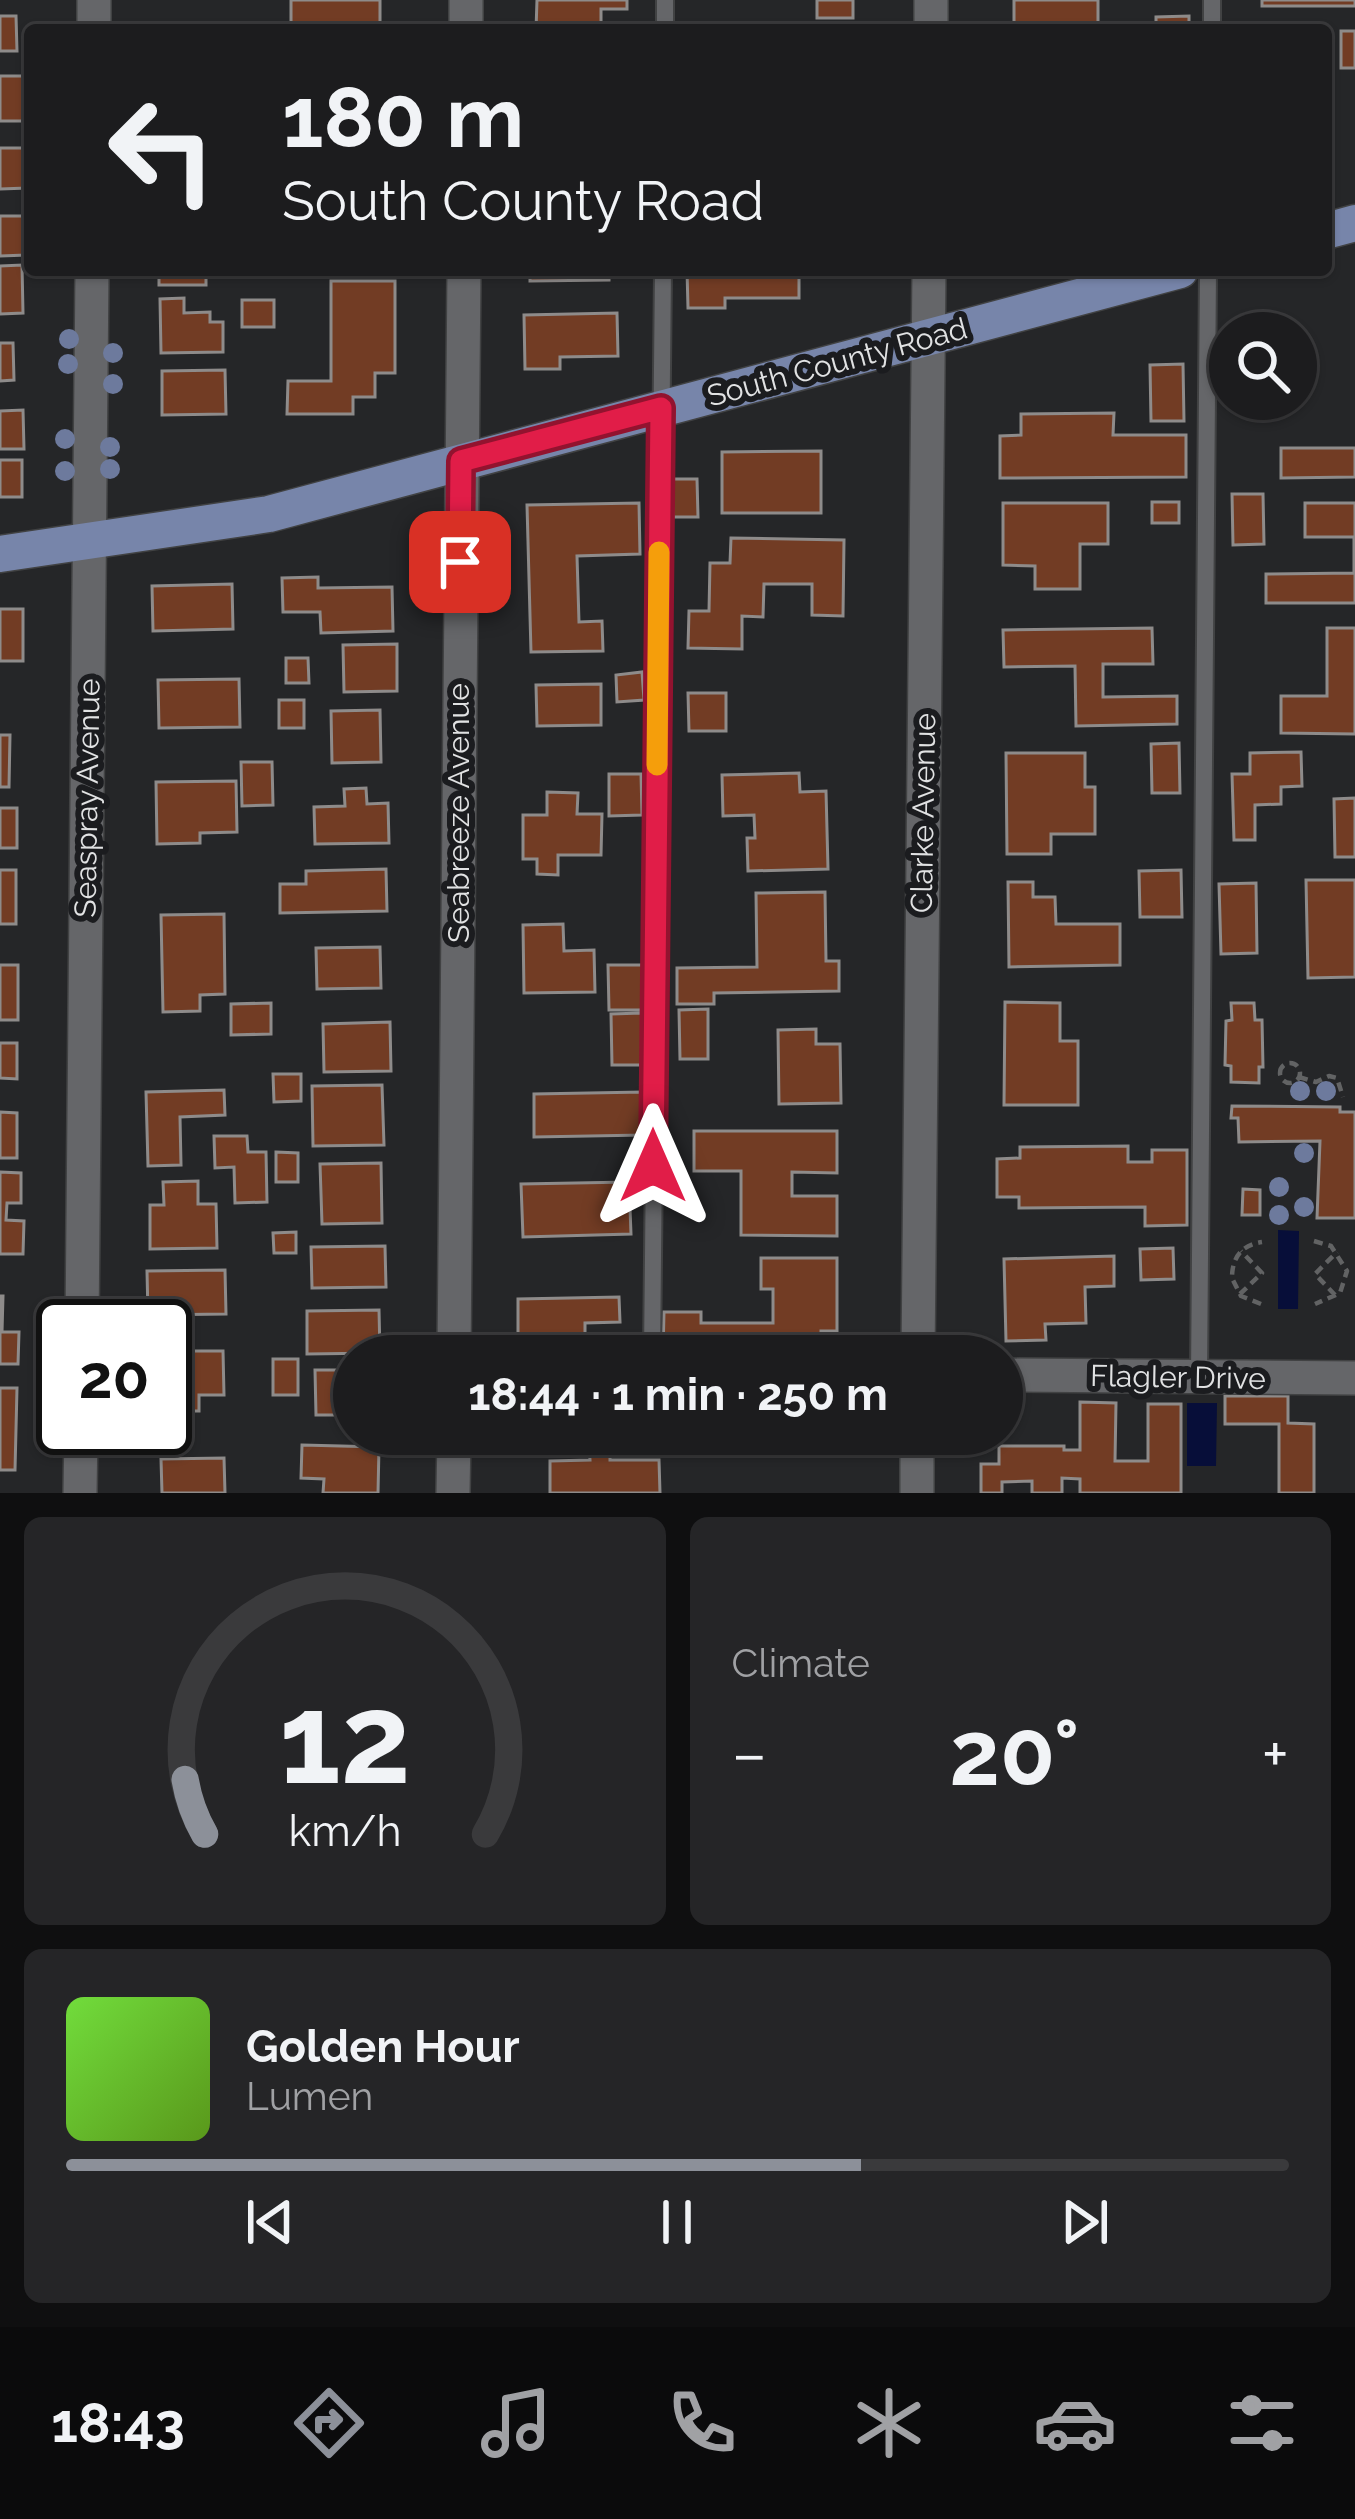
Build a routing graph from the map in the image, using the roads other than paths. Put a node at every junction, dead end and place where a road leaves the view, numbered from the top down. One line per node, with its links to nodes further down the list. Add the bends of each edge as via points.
1 (92, 276): 10 (street, Seaspray Avenue)
2 (464, 276): 9 (street, Seabreeze Avenue)
3 (663, 276): 8 (lane)
4 (929, 276): 7 (street, Clarke Avenue)
5 (1158, 276): 7 (main road, South County Road)
6 (1208, 276): 17 (lane)
7 (928, 338): 8 (main road, South County Road); 15 (street, Clarke Avenue)
8 (661, 408): 9 (main road, South County Road); 14 (lane)
9 (461, 461): 10 (main road, South County Road, via 268,514); 13 (street, Seabreeze Avenue)
10 (89, 541): 11 (main road, South County Road); 12 (street, Seaspray Avenue)
11 (0, 554)
12 (82, 1299)
13 (454, 1335)
14 (652, 1335)
15 (918, 1335)
16 (1023, 1375): 17 (street, Flagler Drive)
17 (1199, 1378): 18 (street, Flagler Drive)
18 (1355, 1378)
19 (81, 1455): 22 (street)
20 (454, 1455): 23 (street)
21 (917, 1455): 24 (street)
22 (80, 1493)
23 (453, 1493)
24 (917, 1493)

